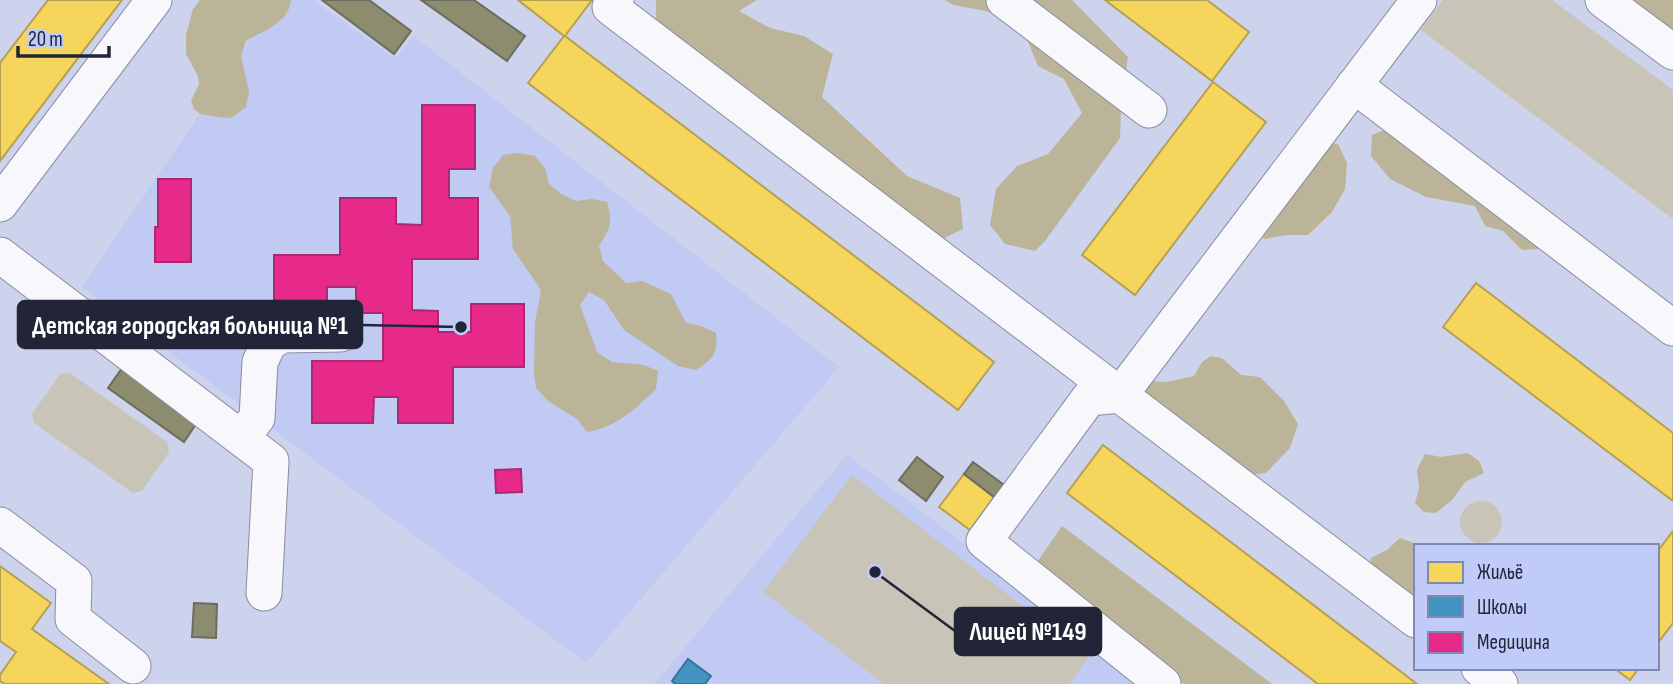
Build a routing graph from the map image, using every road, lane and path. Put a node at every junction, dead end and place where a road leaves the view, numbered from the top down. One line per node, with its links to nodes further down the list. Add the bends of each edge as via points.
1 (155, 0): 9 (street)
2 (616, 0): 13 (street, via 610,7)
3 (1004, 0): 8 (street)
4 (1419, 0): 7 (street)
5 (1603, 0): 6 (street)
6 (1673, 52)
7 (1354, 85): 11 (street); 13 (street)
8 (1149, 110)
9 (0, 204)
10 (0, 255): 14 (street)
11 (1673, 328)
12 (341, 334): 14 (street, via 282,335 269,343 260,362 257,418)
13 (1120, 395): 17 (street); 20 (street, via 1090,398 984,541)
14 (241, 438): 16 (street, via 271,461)
15 (0, 525): 18 (street, via 74,581 73,620)
16 (264, 593)
17 (1414, 618)
18 (133, 666)
19 (1482, 670): 21 (street)
20 (1163, 684)
21 (1500, 684)

